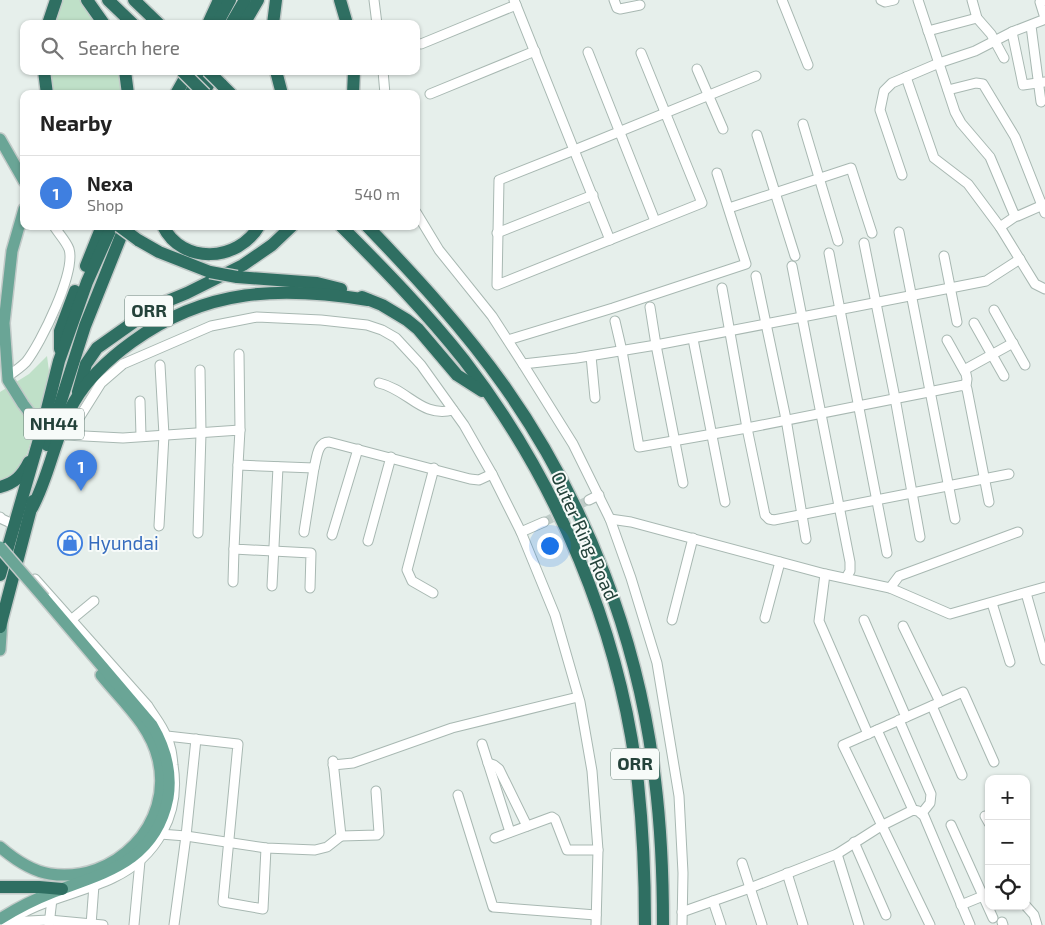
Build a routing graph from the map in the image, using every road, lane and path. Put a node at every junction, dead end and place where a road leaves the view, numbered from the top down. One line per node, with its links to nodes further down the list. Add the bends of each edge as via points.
1 (56, 0): 23 (highway)
2 (87, 0): 24 (highway)
3 (108, 0): 25 (highway)
4 (134, 0): 26 (highway)
5 (150, 0): 27 (highway)
6 (219, 0): 28 (highway)
7 (230, 0): 29 (highway)
8 (245, 0): 30 (highway)
9 (258, 0): 31 (highway)
10 (276, 0): 32 (highway)
11 (340, 0): 33 (highway)
12 (374, 0): 34 (street)
13 (614, 0): 21 (street, via 620,9)
14 (782, 0): 45 (street)
15 (881, 0): 16 (street)
16 (894, 0)
17 (918, 0): 36 (street)
18 (972, 0): 22 (street)
19 (1045, 1): 35 (street, via 1040,2 1044,19)
20 (515, 3): 39 (street); 40 (street)
21 (640, 5)
22 (977, 18): 36 (street); 38 (street)
23 (49, 20)
24 (101, 20)
25 (129, 20)
26 (155, 20)
27 (156, 20)
28 (210, 20)
29 (219, 20)
30 (233, 20)
31 (246, 20)
32 (274, 20)
33 (346, 20)
34 (376, 20)
35 (1031, 26): 37 (street); 60 (street)
36 (928, 31): 44 (street)
37 (1012, 32): 38 (street); 60 (street, via 1023,85)
38 (995, 41): 43 (street); 44 (street)
39 (420, 44)
40 (535, 51): 73 (street); 82 (street)
41 (588, 52): 79 (street)
42 (642, 54): 76 (street)
43 (1004, 58)
44 (939, 64): 59 (street); 72 (street)
45 (808, 65)
46 (698, 69): 74 (street)
47 (45, 75): 61 (highway)
48 (126, 75): 62 (highway)
49 (180, 75): 63 (highway)
50 (186, 75): 66 (highway, bridge)
51 (187, 75): 64 (highway)
52 (201, 75): 65 (highway)
53 (212, 75): 68 (highway, bridge)
54 (214, 75): 67 (highway)
55 (277, 75): 69 (highway)
56 (354, 75): 70 (highway)
57 (383, 75): 71 (street)
58 (756, 76): 74 (street)
59 (906, 77): 85 (street, via 887,87 880,106); 95 (street, via 934,158 968,184)
60 (1042, 82): 75 (street)
61 (46, 90)
62 (127, 90)
63 (170, 90)
64 (178, 90)
65 (192, 90)
66 (200, 90)
67 (206, 90)
68 (227, 90)
69 (281, 90)
70 (353, 90)
71 (385, 90)
72 (948, 90): 89 (street, via 983,84 1015,138); 91 (street, via 958,117 990,157)
73 (430, 94)
74 (708, 95): 76 (street); 78 (street)
75 (1042, 102)
76 (666, 113): 79 (street); 93 (street, via 702,202)
77 (804, 124): 86 (street)
78 (723, 129)
79 (620, 132): 82 (street); 93 (street)
80 (757, 135): 87 (street)
81 (0, 139): 84 (main road)
82 (575, 150): 88 (street); 107 (street, via 499,180)
83 (717, 173): 90 (street)
84 (20, 174)
85 (902, 175)
86 (820, 179): 87 (street); 108 (street, via 851,168); 110 (street)
87 (774, 193): 90 (street); 113 (street)
88 (593, 195): 107 (street); 109 (street)
89 (1044, 207): 91 (street)
90 (728, 208): 134 (street, via 746,264)
91 (1016, 216): 95 (street)
92 (420, 219): 134 (street, via 439,250)
93 (656, 221): 109 (street)
94 (20, 223): 149 (main road, via 12,251 4,324)
95 (1000, 227): 115 (street)
96 (57, 230): 149 (street, via 69,249 68,271 59,299 41,339 25,363)
97 (102, 230): 142 (highway, via 60,331)
98 (110, 230): 142 (highway, NH44, via 87,282)
99 (122, 230): 190 (highway, NH44, via 85,326 37,478)
100 (124, 230): 121 (highway, bridge, via 159,252 210,272 317,283)
101 (166, 230): 102 (highway, via 182,247 209,255 224,254 238,248)
102 (256, 230)
103 (288, 230): 157 (highway, ORR, via 243,265 158,305 96,348 86,364)
104 (345, 230): 153 (highway, Outer Ring Road / ORR, via 428,317)
105 (371, 230): 288 (highway, Outer Ring Road / ORR, via 454,321 505,387 540,440 584,527 614,600 636,674 652,752 661,850)
106 (899, 232): 122 (street)
107 (497, 233): 109 (street, via 497,286)
108 (872, 233)
109 (610, 240)
110 (838, 241)
111 (864, 243): 123 (street)
112 (829, 253): 125 (street)
113 (795, 256)
114 (944, 256): 119 (street)
115 (1020, 259): 119 (street, via 986,281); 120 (street, via 1035,284)
116 (792, 266): 127 (street)
117 (756, 276): 131 (street)
118 (722, 288): 132 (street)
119 (950, 289): 122 (street); 129 (street)
120 (1045, 289)
121 (335, 291): 153 (highway, via 382,305 407,320 457,375); 157 (highway, ORR, via 245,295 183,312 148,330 113,357)
122 (911, 296): 123 (street); 152 (street)
123 (876, 303): 125 (street); 155 (street)
124 (650, 306): 137 (street)
125 (839, 309): 127 (street); 158 (street)
126 (994, 310): 136 (street)
127 (802, 317): 131 (street); 160 (street)
128 (615, 322): 138 (street)
129 (957, 322)
130 (974, 323): 140 (street)
131 (766, 324): 132 (street); 161 (street)
132 (730, 331): 133 (street); 162 (street)
133 (693, 339): 137 (street); 166 (street)
134 (508, 340): 143 (street)
135 (947, 340): 147 (street)
136 (1013, 343): 140 (street); 145 (street)
137 (656, 346): 138 (street); 170 (street)
138 (622, 351): 141 (street); 170 (street, via 638,446)
139 (239, 354): 164 (street)
140 (992, 355): 147 (street); 148 (street)
141 (591, 356): 143 (street); 154 (street)
142 (59, 361): 163 (highway, NH44)
143 (523, 364): 185 (street, via 573,444)
144 (160, 365): 169 (street)
145 (1025, 365)
146 (200, 370): 165 (street)
147 (964, 370): 151 (street, via 968,379)
148 (1004, 376)
149 (4, 378): 163 (main road)
150 (379, 383): 159 (street, via 395,388 431,411)
151 (966, 386): 152 (street); 180 (street)
152 (930, 392): 155 (street); 182 (street)
153 (490, 397): 287 (highway, Outer Ring Road / ORR, via 515,434 568,534 590,586 619,679 638,782 644,851)
154 (595, 398)
155 (895, 398): 158 (street); 184 (street)
156 (140, 401): 168 (street)
157 (74, 402): 167 (highway, ORR)
158 (859, 405): 160 (street); 187 (street)
159 (454, 410): 167 (street, via 421,365 396,338 382,330 367,325 320,320 257,317 211,326 123,364 101,383 74,426); 178 (street)
160 (820, 413): 161 (street); 191 (street)
161 (786, 419): 162 (street); 192 (street)
162 (747, 428): 166 (street); 192 (street, via 765,515 774,520)
163 (42, 429): 171 (highway, NH44)
164 (240, 430): 165 (street); 174 (street)
165 (201, 433): 169 (street); 199 (street)
166 (711, 434): 170 (street); 188 (street)
167 (62, 436): 168 (street); 190 (highway, ORR)
168 (141, 436): 169 (street)
169 (164, 436): 198 (street)
170 (674, 440): 181 (street)
171 (37, 448): 183 (highway, via 23,474 9,485); 197 (highway, NH44)
172 (358, 449): 173 (street); 176 (street, via 324,442 320,445); 203 (street)
173 (391, 458): 177 (street); 207 (street)
174 (238, 465): 175 (street); 209 (street)
175 (278, 467): 176 (street); 210 (street)
176 (314, 468): 200 (street)
177 (434, 468): 178 (street, via 479,480); 223 (street, via 407,570 412,581)
178 (492, 474): 201 (street)
179 (1009, 474): 180 (street)
180 (986, 478): 182 (street); 189 (street)
181 (683, 483)
182 (948, 486): 184 (street); 195 (street)
183 (0, 487)
184 (913, 492): 187 (street); 204 (street)
185 (599, 495): 186 (street); 194 (street)
186 (589, 500)
187 (877, 500): 191 (street); 211 (street)
188 (724, 502)
189 (989, 502)
190 (32, 508): 208 (highway, NH44)
191 (840, 508): 192 (street); 217 (street, via 850,562)
192 (803, 514): 206 (street)
193 (0, 517): 197 (street)
194 (610, 519): 205 (street); 276 (street, via 632,578 657,663 679,796)
195 (955, 519)
196 (544, 522): 201 (street)
197 (15, 525): 208 (highway, NH44)
198 (159, 526)
199 (198, 532)
200 (304, 532)
201 (521, 532): 237 (street, via 555,615)
202 (1018, 532): 221 (street, via 899,576)
203 (332, 535)
204 (920, 537)
205 (693, 538): 213 (street); 230 (street)
206 (806, 539)
207 (368, 541)
208 (11, 543): 214 (highway, NH44); 216 (highway, NH44); 225 (main road, bridge)
209 (234, 549): 210 (street); 218 (street)
210 (274, 551): 219 (street); 220 (street, via 311,553)
211 (887, 553)
212 (0, 558): 225 (main road)
213 (780, 562): 215 (street); 228 (street)
214 (15, 570): 229 (street, via 33,577); 232 (highway, NH44)
215 (825, 574): 217 (street); 240 (street, via 819,621)
216 (0, 575)
217 (846, 578): 221 (street)
218 (233, 582)
219 (272, 586)
220 (310, 588)
221 (890, 588): 227 (street, via 950,614)
222 (1045, 588): 224 (street)
223 (432, 593)
224 (1026, 593): 227 (street); 235 (street)
225 (42, 600): 260 (main road, via 148,733 158,760 160,796 154,817 134,846 114,861 88,872 49,874 20,862); 270 (main road, via 152,725 163,746 169,779 163,816 142,848 114,870)
226 (94, 601): 229 (street)
227 (992, 603): 236 (street)
228 (765, 618)
229 (71, 620): 241 (street, via 148,706)
230 (672, 620)
231 (864, 620): 239 (street)
232 (1, 623): 234 (main road)
233 (903, 626): 238 (street)
234 (0, 650)
235 (1045, 660)
236 (1010, 662)
237 (578, 697): 256 (street, via 452,728 353,763 333,763); 262 (street, via 592,771)
238 (936, 704): 239 (street); 244 (street, via 963,692); 246 (street)
239 (903, 719): 240 (street); 249 (street, via 931,794 930,803)
240 (873, 732): 249 (street); 252 (street, via 843,745)
241 (167, 736): 242 (street); 254 (street, via 176,781 174,803)
242 (196, 739): 255 (street); 258 (street, via 238,744)
243 (482, 744): 245 (street)
244 (994, 762)
245 (488, 764): 251 (street, via 499,770); 253 (street)
246 (962, 775)
247 (376, 791): 256 (street, via 379,833)
248 (458, 795): 277 (street, via 493,907)
249 (917, 812): 252 (street); 274 (street)
250 (951, 825): 271 (street)
251 (527, 826): 253 (street); 262 (street, via 552,817 567,850)
252 (881, 826): 259 (street); 294 (street)
253 (510, 832): 257 (street)
254 (160, 834): 255 (street); 264 (street)
255 (186, 836): 258 (street); 285 (street)
256 (341, 836): 261 (street, via 327,847 315,850)
257 (494, 838)
258 (228, 842): 261 (street); 261 (street, via 223,902 263,909)
259 (854, 842): 263 (street); 278 (street)
260 (0, 847)
261 (266, 848)
262 (598, 850): 277 (street)
263 (836, 854): 266 (street); 293 (street)
264 (140, 861): 267 (street); 284 (street)
265 (742, 863): 269 (street)
266 (787, 874): 269 (street); 292 (street)
267 (94, 886): 272 (street); 282 (street)
268 (0, 887): 270 (highway)
269 (750, 888): 273 (street); 291 (street)
270 (62, 889): 280 (main road, via 25,904)
271 (983, 896): 274 (street); 279 (street)
272 (52, 899): 280 (street); 281 (street)
273 (713, 901): 276 (street); 290 (street)
274 (962, 905): 295 (street)
275 (1030, 910): 296 (street)
276 (682, 912): 289 (street)
277 (596, 915): 286 (street)
278 (886, 915)
279 (992, 918)
280 (4, 923): 281 (street)
281 (49, 923): 282 (street)
282 (91, 924): 283 (street)
283 (103, 925)
284 (134, 925)
285 (174, 925)
286 (596, 925)
287 (645, 925)
288 (663, 925)
289 (682, 925)
290 (721, 925)
291 (762, 925)
292 (803, 925)
293 (859, 925)
294 (930, 925)
295 (970, 925)
296 (1037, 925)

